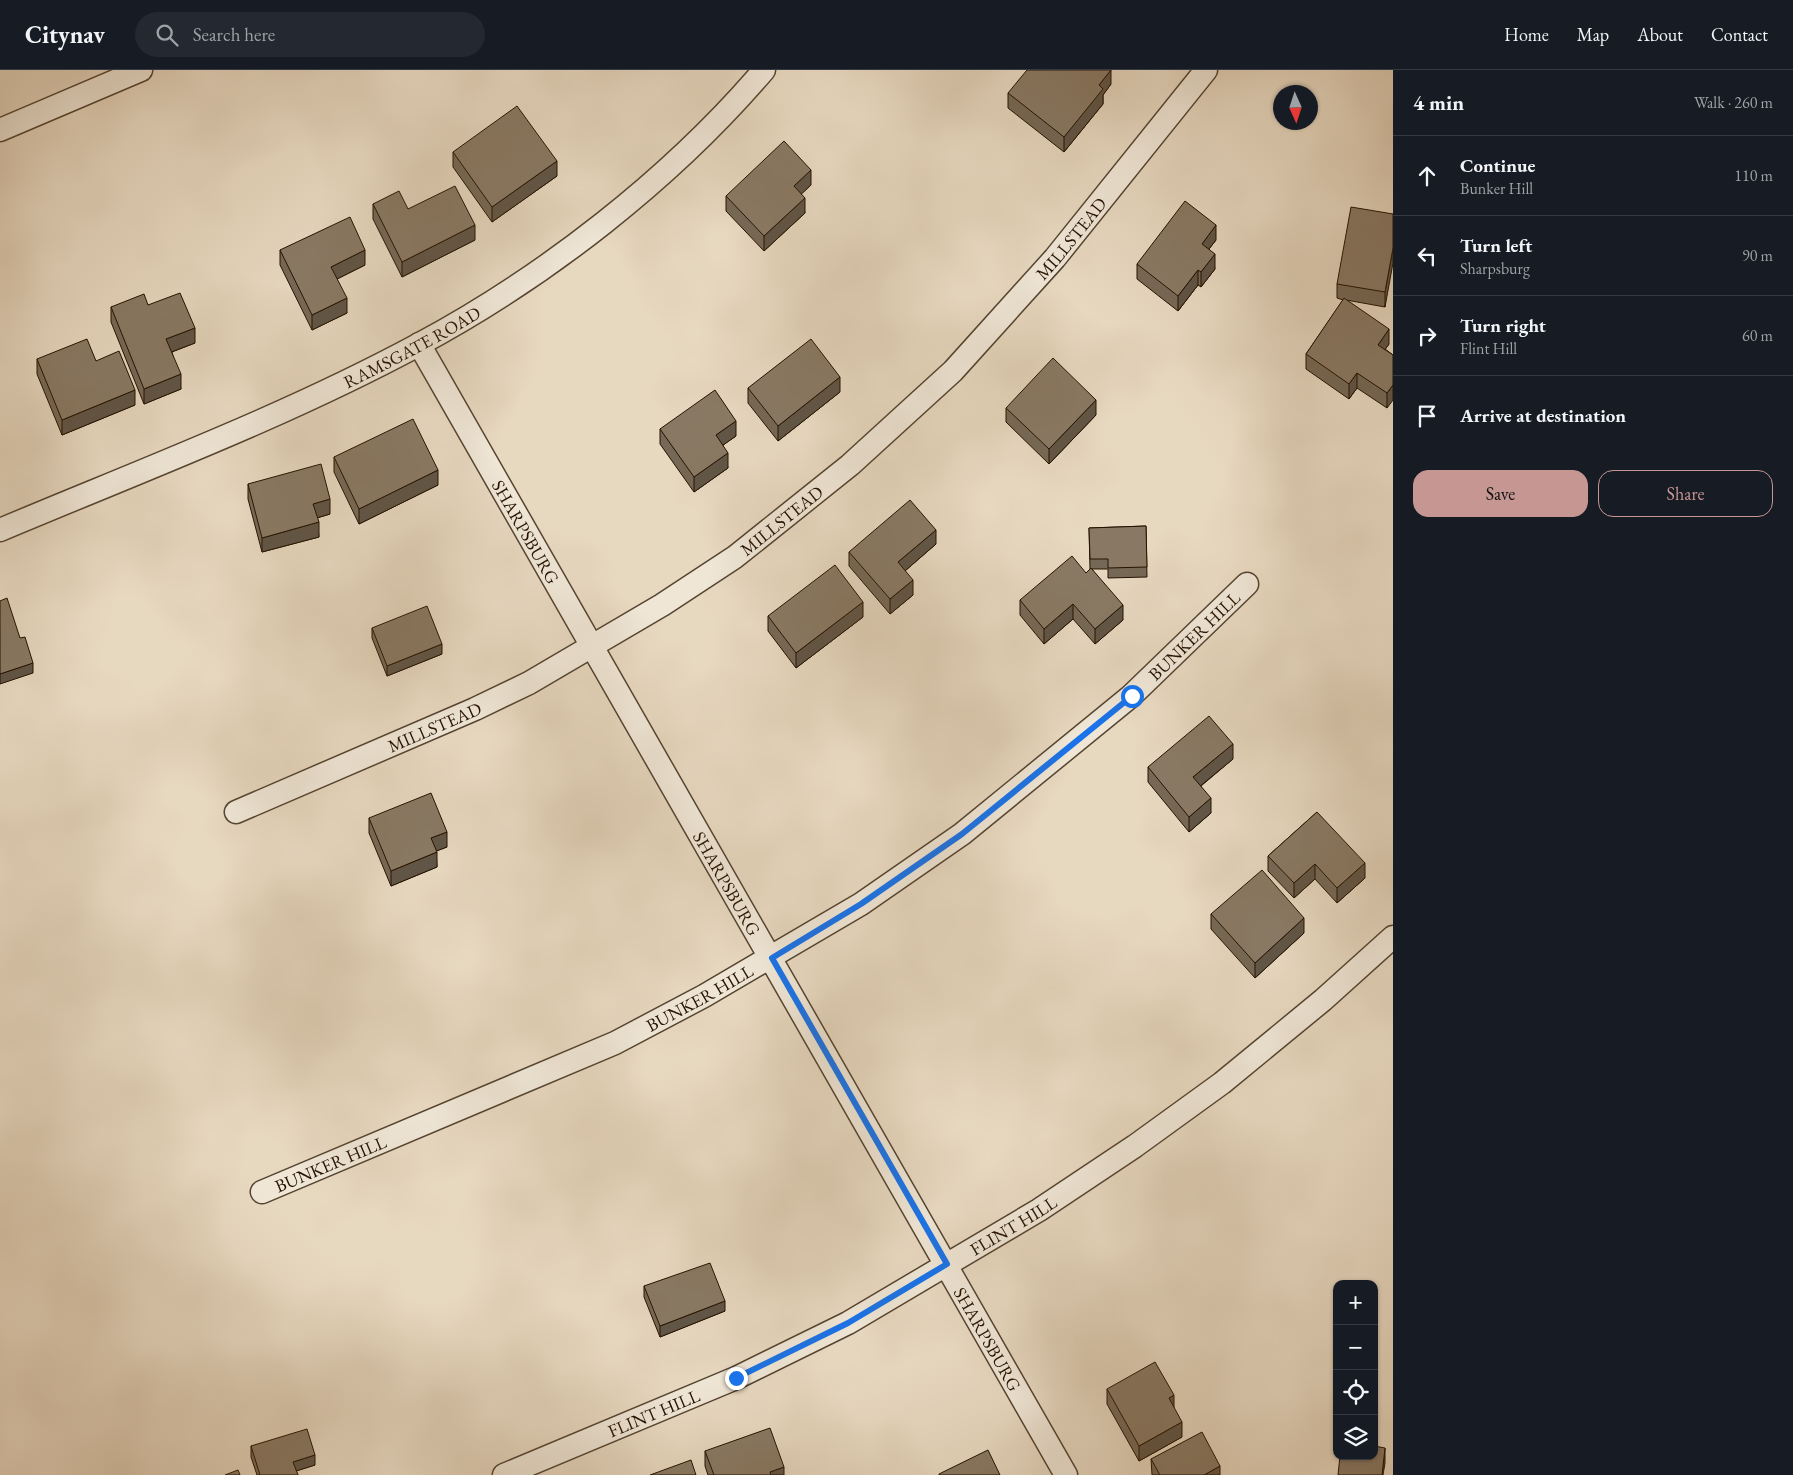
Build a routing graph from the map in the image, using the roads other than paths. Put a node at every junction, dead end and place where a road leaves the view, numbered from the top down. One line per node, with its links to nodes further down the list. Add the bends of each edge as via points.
1 (141, 70): 4 (street)
2 (764, 70): 5 (street, RAMSGATE ROAD, via 743,95 642,192 520,284)
3 (1206, 70): 8 (street, MILLSTEAD, via 1055,258 952,371 850,465 735,557)
4 (0, 130)
5 (419, 344): 6 (street, RAMSGATE ROAD, via 285,410); 8 (street, SHARPSBURG)
6 (0, 530)
7 (1247, 584): 11 (street, BUNKER HILL, via 1132,696 962,834 861,904)
8 (592, 647): 9 (street, MILLSTEAD, via 475,709); 11 (street, SHARPSBURG)
9 (236, 812)
10 (1393, 937): 13 (street, FLINT HILL, via 1222,1084 1039,1210)
11 (772, 958): 12 (street, BUNKER HILL, via 615,1043); 13 (street, SHARPSBURG)
12 (262, 1192)
13 (947, 1264): 14 (street, FLINT HILL, via 848,1323 736,1378); 15 (street, SHARPSBURG)
14 (504, 1475)
15 (1066, 1475)

